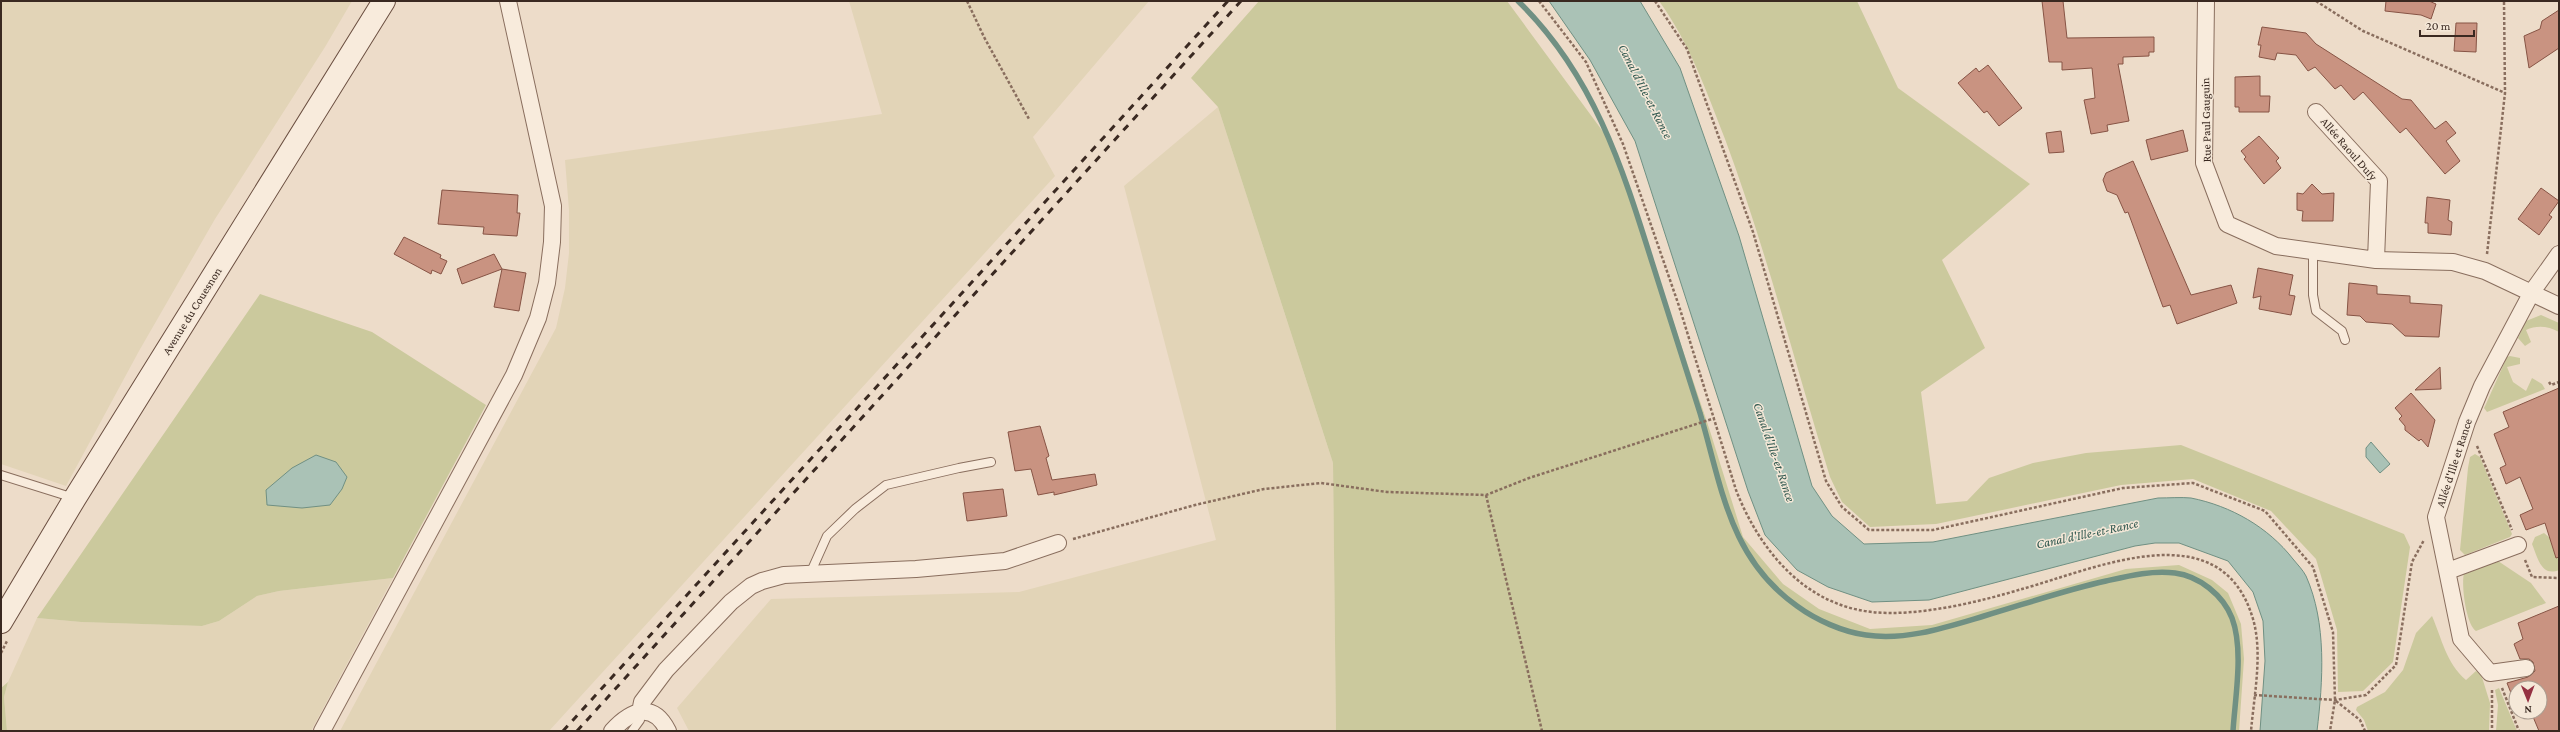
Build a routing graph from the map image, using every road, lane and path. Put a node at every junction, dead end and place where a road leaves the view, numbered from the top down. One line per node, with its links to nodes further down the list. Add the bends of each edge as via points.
1 (384, 1): 26 (street, Avenue du Couesnon)
2 (508, 1): 39 (street, via 553,206 547,284 538,318 514,375)
3 (967, 1): 11 (path)
4 (1539, 1): 21 (path, via 1586,62 1623,144)
5 (1655, 1): 37 (path, via 1687,49 1753,232 1826,480 1842,507 1869,530 1933,530 2123,488 2193,484 2265,511 2313,567 2333,632)
6 (2206, 1): 12 (street, Rue Paul Gauguin, via 2204,163 2227,224 2276,246)
7 (2316, 1): 9 (path, via 2363,31)
8 (2504, 1): 9 (path)
9 (2505, 93): 15 (path)
10 (2316, 112): 14 (street, Allée Raoul Dufy, via 2379,181)
11 (1029, 119)
12 (2313, 251): 14 (street, Rue Paul Gauguin); 18 (lane, via 2313,295 2316,311 2342,331)
13 (2559, 254): 16 (street, Allée d'Ille et Rance)
14 (2376, 260): 15 (street, Rue Paul Gauguin, via 2453,262)
15 (2485, 270): 16 (street, Rue Paul Gauguin)
16 (2532, 292): 17 (street, Rue Paul Gauguin); 22 (street, Allée d'Ille et Rance, via 2482,386)
17 (2559, 306)
18 (2345, 340)
19 (2549, 382): 20 (path, via 2552,385)
20 (2559, 382)
21 (1715, 418): 25 (path, via 1529,478); 36 (path, via 1739,496 1760,539 1795,579 1824,597 1846,607 1872,612 1930,610 2020,590 2116,561 2156,554 2180,554 2208,563 2225,572 2248,604 2253,621 2256,656)
22 (2467, 422): 27 (street, Allée d'Ille et Rance); 29 (path)
23 (991, 462): 31 (lane, via 886,486 855,509 827,536)
24 (1, 475): 26 (lane)
25 (1486, 495): 28 (path, via 1387,492 1321,483 1264,488); 43 (path)
26 (75, 498): 33 (street, Avenue du Couesnon)
27 (2436, 517): 30 (street, Allée d'Ille et Rance); 37 (path, via 2412,562 2396,665 2366,695)
28 (1058, 544): 31 (street, via 1005,561)
29 (2518, 545): 30 (street); 32 (path, via 2532,577)
30 (2448, 571): 35 (street, Allée d'Ille et Rance, via 2462,639)
31 (810, 575): 38 (street, via 772,578 741,593 666,670 642,702)
32 (2559, 578)
33 (1, 622)
34 (2526, 668): 35 (street)
35 (2493, 673): 47 (path); 48 (path)
36 (2254, 695): 37 (path); 44 (path)
37 (2335, 700): 45 (path); 46 (path, via 2360,720)
38 (640, 712): 40 (street, via 624,718); 41 (lane, via 640,720); 42 (street, via 656,715)
39 (322, 731)
40 (612, 731)
41 (632, 731)
42 (668, 731)
43 (1542, 731)
44 (2251, 731)
45 (2330, 731)
46 (2365, 731)
47 (2492, 731)
48 (2519, 731)

